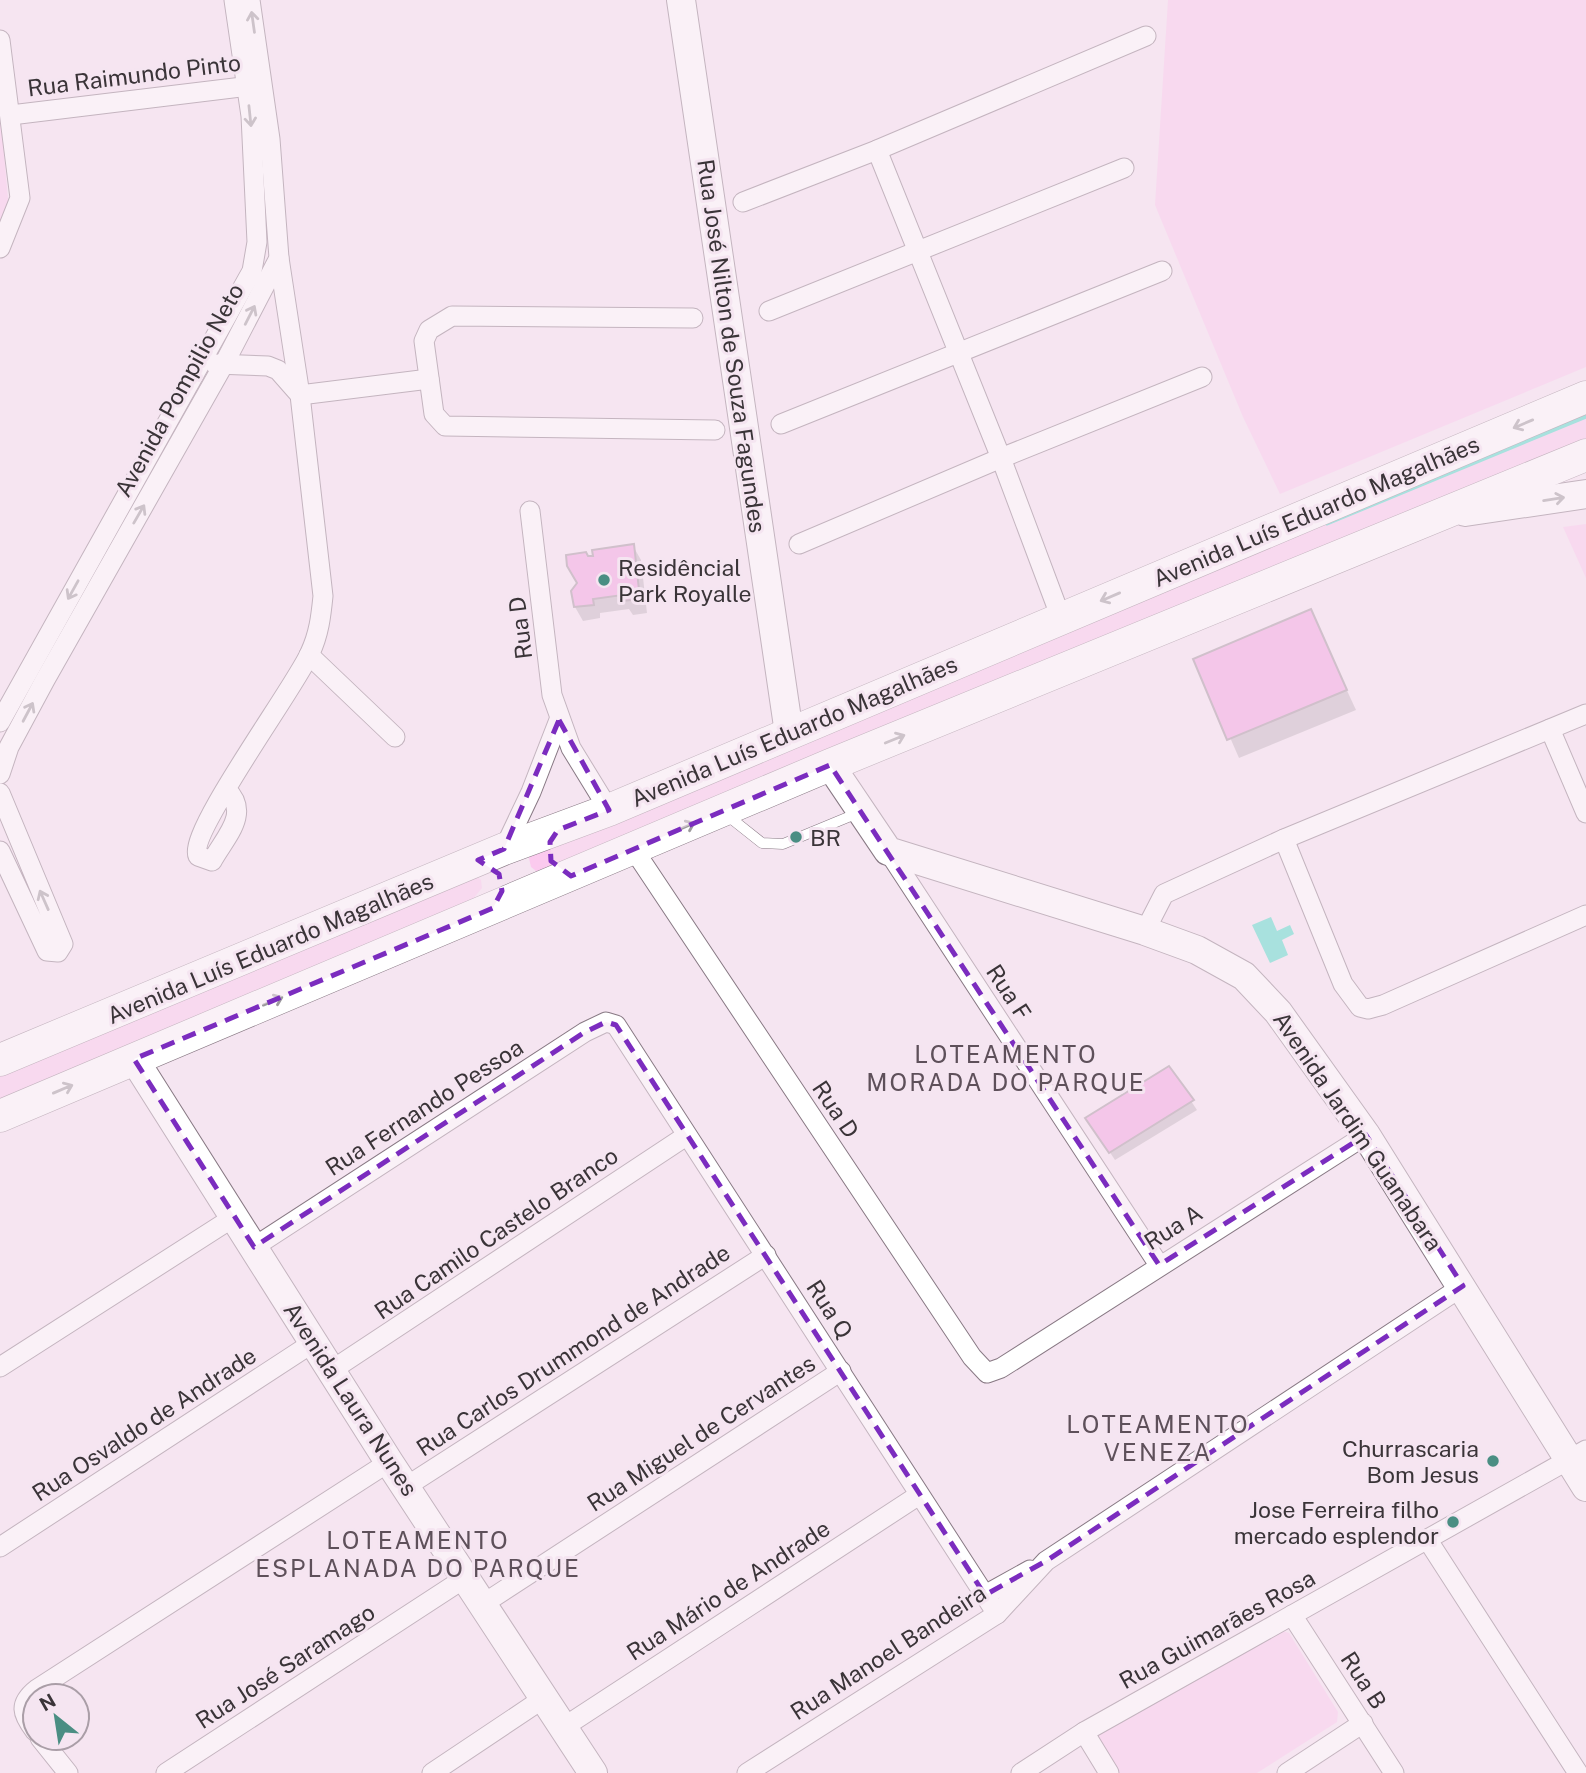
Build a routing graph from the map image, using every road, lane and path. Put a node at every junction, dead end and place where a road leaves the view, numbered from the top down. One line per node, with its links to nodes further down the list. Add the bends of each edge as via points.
1 (234, 0): 6 (street, Avenida Pompilio Neto)
2 (250, 0): 6 (street, Avenida Pompilio Neto, one-way to 2)
3 (681, 0): 38 (street, Rua José Nilton de Souza Fagundes)
4 (1146, 36): 8 (street)
5 (0, 40): 7 (street)
6 (254, 85): 7 (street, Rua Raimundo Pinto); 13 (street, Avenida Pompilio Neto); 19 (street, Avenida Pompilio Neto, one-way to 19, via 256,257)
7 (11, 115): 11 (street, via 20,198)
8 (877, 150): 10 (street); 12 (street)
9 (1124, 167): 12 (street)
10 (743, 202)
11 (0, 248)
12 (919, 251): 15 (street); 17 (street)
13 (279, 258): 18 (street, Avenida Pompilio Neto, one-way to 13); 22 (street)
14 (1162, 271): 17 (street)
15 (769, 311)
16 (693, 318): 21 (street, via 452,316 429,330 424,341)
17 (959, 352): 24 (street); 27 (street)
18 (225, 362): 19 (street); 22 (street, via 278,370); 41 (street, Avenida Pompilio Neto, one-way to 18, via 9,747 45,680)
19 (200, 367): 36 (street, Avenida Pompilio Neto, one-way to 36)
20 (1202, 377): 27 (street)
21 (429, 379): 22 (street); 25 (street, via 434,414 445,426)
22 (300, 396): 33 (street, via 323,596 320,627)
23 (1586, 397): 32 (main road, Avenida Luís Eduardo Magalhães, one-way to 32)
24 (781, 424)
25 (715, 430)
26 (1586, 455): 30 (main road, Avenida Luís Eduardo Magalhães)
27 (1001, 458): 31 (street); 32 (street)
28 (1586, 494): 30 (street, one-way to 28)
29 (530, 511): 35 (street, Rua D)
30 (1438, 517): 40 (main road, Avenida Luís Eduardo Magalhães, one-way to 30)
31 (799, 544)
32 (1061, 618): 38 (main road, Avenida Luís Eduardo Magalhães)
33 (309, 655): 39 (street); 42 (street)
34 (1586, 714): 37 (street)
35 (559, 720): 44 (street, Rua D); 53 (street, via 531,792)
36 (0, 722)
37 (1550, 729): 47 (street); 49 (street)
38 (789, 733): 44 (main road, Avenida Luís Eduardo Magalhães)
39 (395, 737)
40 (830, 765): 45 (main road, Avenida Luís Eduardo Magalhães); 46 (street)
41 (0, 774)
42 (226, 789)
43 (0, 793): 51 (street, one-way to 43, via 47,951 58,952 63,944)
44 (609, 810): 48 (main road, Avenida Luís Eduardo Magalhães)
45 (722, 811): 46 (lane, via 762,843 783,844); 50 (main road, Avenida Luís Eduardo Magalhães, one-way to 45)
46 (861, 812): 52 (street)
47 (1586, 813)
48 (558, 830): 53 (main road, Avenida Luís Eduardo Magalhães); 54 (main road, via 548,853 556,869)
49 (1284, 839): 56 (street, via 1342,984 1360,1007 1383,1005); 57 (street, via 1164,894)
50 (634, 850): 54 (main road, Avenida Luís Eduardo Magalhães); 70 (street, Rua D, via 972,1357 987,1373)
51 (0, 851)
52 (888, 851): 57 (street, Avenida Jardim Guanabara); 67 (street, Rua F)
53 (491, 855): 55 (main road, via 502,882); 60 (main road, Avenida Luís Eduardo Magalhães)
54 (571, 876): 55 (main road, Avenida Luís Eduardo Magalhães)
55 (493, 908): 59 (main road, Avenida Luís Eduardo Magalhães, one-way to 55)
56 (1586, 915)
57 (1145, 931): 62 (street, Avenida Jardim Guanabara, via 1197,950 1244,976 1278,1012)
58 (622, 1031): 63 (street, Rua Q); 65 (street, Rua Fernando Pessoa, via 606,1022 585,1032)
59 (134, 1059): 61 (main road, Avenida Luís Eduardo Magalhães, one-way to 59); 64 (street, Avenida Laura Nunes)
60 (0, 1060)
61 (0, 1116)
62 (1366, 1135): 67 (street, Rua A); 68 (street, Avenida Jardim Guanabara)
63 (686, 1136): 66 (street, Rua Q); 72 (street, Rua Camilo Castelo Branco)
64 (234, 1217): 65 (street, Avenida Laura Nunes); 71 (street)
65 (254, 1247): 69 (street, Avenida Laura Nunes)
66 (766, 1255): 73 (street, Rua Q); 76 (street, Rua Carlos Drummond de Andrade)
67 (1159, 1265): 70 (street, Rua A)
68 (1462, 1286): 74 (street, Avenida Jardim Guanabara); 81 (street, Rua Manoel Bandeira)
69 (314, 1342): 72 (street, Avenida Laura Nunes); 80 (street, Rua Osvaldo de Andrade)
70 (1009, 1364)
71 (0, 1367)
72 (332, 1370): 75 (street, Avenida Laura Nunes)
73 (841, 1371): 78 (street, Rua Q); 84 (street, Rua Miguel de Cervantes)
74 (1577, 1455): 77 (street, Avenida Jardim Guanabara); 79 (street, Rua Guimarães Rosa)
75 (389, 1462): 76 (street, Avenida Laura Nunes); 87 (street)
76 (407, 1486): 82 (street, Avenida Laura Nunes)
77 (1586, 1487)
78 (919, 1495): 83 (street, Rua Q); 90 (street, Rua Mário de Andrade)
79 (1427, 1539): 86 (street, Rua Guimarães Rosa); 102 (street)
80 (0, 1547)
81 (1046, 1561): 83 (street, Rua Manoel Bandeira); 85 (street, Rua Manoel Bandeira)
82 (465, 1578): 84 (street, Avenida Laura Nunes); 94 (street, Rua José Saramago)
83 (985, 1595): 85 (street, Rua Q)
84 (483, 1604): 88 (street, Avenida Laura Nunes)
85 (997, 1614): 97 (street, Rua Manoel Bandeira)
86 (1292, 1615): 89 (street, Rua B); 91 (street, Rua Guimarães Rosa)
87 (48, 1682)
88 (544, 1698): 90 (street, Avenida Laura Nunes); 95 (street)
89 (1363, 1723): 100 (street); 101 (street, Rua B)
90 (564, 1727): 96 (street, Avenida Laura Nunes)
91 (1084, 1732): 98 (street, Rua Guimarães Rosa); 99 (street)
92 (51, 1752): 93 (street)
93 (68, 1773)
94 (166, 1773)
95 (432, 1773)
96 (593, 1773)
97 (747, 1773)
98 (1021, 1773)
99 (1108, 1773)
100 (1287, 1773)
101 (1394, 1773)
102 (1578, 1773)

